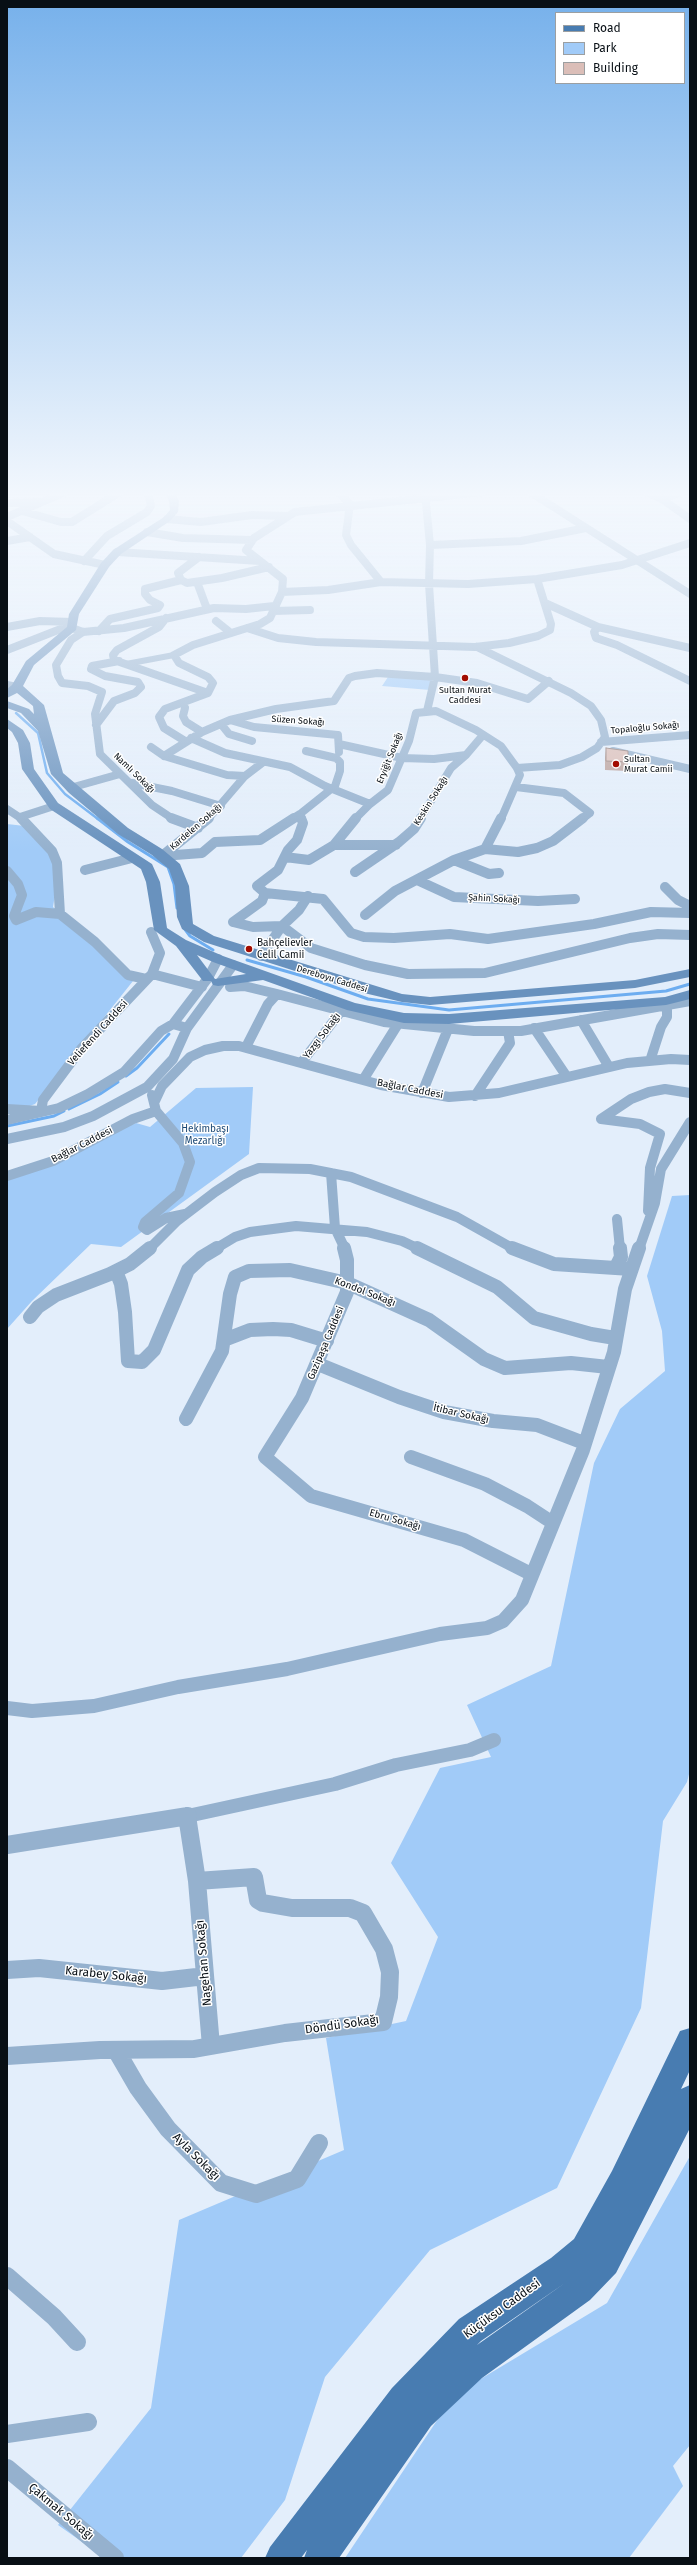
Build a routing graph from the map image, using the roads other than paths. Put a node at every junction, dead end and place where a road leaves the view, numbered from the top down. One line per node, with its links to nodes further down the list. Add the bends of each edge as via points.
1 (75, 612): 10 (main road)
2 (142, 612): 14 (street, via 110,619)
3 (195, 612): 8 (street)
4 (272, 612): 13 (street, via 270,618)
5 (430, 612): 17 (street)
6 (547, 612): 18 (street, via 550,630 538,636)
7 (567, 612): 12 (street)
8 (166, 618): 14 (street); 22 (street, via 159,627 117,650 113,655 114,660)
9 (216, 621): 16 (street)
10 (72, 625): 11 (street, via 40,621); 15 (street); 20 (street); 26 (main road, via 30,663)
11 (7, 627)
12 (598, 627): 19 (street); 25 (street, via 594,632 596,638 617,645)
13 (247, 628): 16 (street); 17 (street, via 278,638 316,642)
14 (99, 631): 15 (street)
15 (83, 632): 34 (street, Namlı Sokağı, via 71,640 56,665 62,683 88,686 102,692 94,714)
16 (231, 633): 21 (street, via 193,644)
17 (432, 646): 18 (street); 23 (street)
18 (475, 647): 24 (street)
19 (690, 648)
20 (7, 650)
21 (174, 655): 22 (street); 27 (street, via 179,663 208,677 213,683)
22 (122, 663): 27 (street); 34 (street, via 91,668 104,676 138,682 142,687 135,693 114,701)
23 (435, 677): 24 (street, via 477,683 528,699); 30 (street); 31 (street, via 377,673 355,676 349,678 334,701 276,709)
24 (549, 681): 42 (street, via 591,706 601,720 605,737)
25 (689, 682)
26 (17, 688): 28 (main road); 35 (main road, via 38,705)
27 (208, 693): 39 (street, via 165,709 159,717 164,728)
28 (8, 703): 35 (main road, Dereboyu Caddesi, via 33,718)
29 (185, 708): 36 (street, via 183,716 186,722)
30 (427, 711): 37 (street, via 436,711); 47 (street, Eryiğit Sokağı, via 416,713)
31 (230, 720): 33 (street); 41 (street, Süzen Sokağı, via 254,727 338,735)
32 (7, 723): 59 (main road, via 17,730 24,743 28,769)
33 (222, 724): 36 (street); 40 (street, via 229,734)
34 (95, 725): 52 (street, Namlı Sokağı, via 100,754)
35 (44, 730): 56 (main road, Dereboyu Caddesi, via 57,774)
36 (202, 732): 39 (street)
37 (483, 735): 45 (street, Keskin Sokağı); 50 (street, via 501,746)
38 (690, 735): 42 (street, Topaloğlu Sokağı)
39 (188, 739): 46 (street); 49 (street)
40 (252, 741)
41 (339, 744): 47 (street); 48 (street)
42 (599, 745): 50 (street, via 572,762); 51 (street)
43 (151, 747): 46 (street)
44 (306, 751): 48 (street, via 330,756)
45 (466, 755): 47 (street, via 434,759); 68 (street, Keskin Sokağı, via 451,768 414,830)
46 (164, 756): 53 (street, via 227,775)
47 (402, 758): 58 (street, Eryiğit Sokağı, via 388,790)
48 (340, 762): 57 (street, via 340,771)
49 (262, 763): 53 (street, Kardelen Sokağı); 57 (street, via 290,767)
50 (517, 768): 55 (street, via 520,775)
51 (690, 769)
52 (120, 774): 54 (street, Namlı Sokağı); 56 (street)
53 (245, 776): 60 (street, Kardelen Sokağı)
54 (129, 782): 60 (street, via 172,791); 64 (street, Namlı Sokağı, via 152,805 174,820)
55 (516, 787): 69 (street); 69 (street, via 564,792 590,813 553,841 537,848 518,852)
56 (70, 788): 70 (main road, Dereboyu Caddesi, via 123,831)
57 (332, 788): 58 (street); 62 (street)
58 (370, 804): 67 (street, Eryiğit Sokağı, via 362,810)
59 (54, 806): 63 (street); 72 (main road)
60 (221, 806): 64 (street, Kardelen Sokağı)
61 (7, 809): 63 (street)
62 (300, 814): 65 (street); 66 (street, via 303,823)
63 (20, 817): 85 (street, via 52,851 58,863)
64 (198, 828): 70 (street, Kardelen Sokağı)
65 (280, 828): 66 (street); 70 (street, via 260,840 216,842 202,853)
66 (298, 836): 71 (street)
67 (334, 845): 68 (street); 71 (street, via 309,860)
68 (396, 845): 76 (street, Keskin Sokağı)
69 (485, 849): 73 (street)
70 (162, 856): 91 (main road, Dereboyu Caddesi, via 175,867 182,886 187,926 209,939)
71 (285, 857): 80 (street, via 278,870 257,886)
72 (132, 858): 74 (street); 90 (main road, via 146,867 153,882 156,915 161,930)
73 (454, 860): 77 (street, via 489,874); 78 (street)
74 (84, 870)
75 (7, 871): 85 (street, via 18,884 22,895 14,916 16,920 36,912)
76 (355, 872)
77 (499, 874)
78 (417, 880): 82 (street, Şahin Sokağı, via 454,897 538,901); 86 (street, via 381,900)
79 (665, 887): 83 (street, via 678,900)
80 (265, 893): 81 (street); 87 (street, via 262,901 233,922 253,926)
81 (308, 896): 84 (street, via 323,899 351,933 364,937 394,938 450,934 488,939 594,924 650,912); 87 (street, via 299,910)
82 (575, 899)
83 (690, 906)
84 (690, 913)
85 (60, 914): 96 (street, via 95,942 128,976)
86 (365, 915)
87 (282, 926): 89 (street, via 311,948 408,974 485,973 630,938 658,934); 92 (street)
88 (151, 932): 96 (street, via 160,953)
89 (690, 935)
90 (181, 942): 93 (main road); 98 (main road)
91 (239, 949): 92 (main road, Dereboyu Caddesi); 93 (main road, via 222,951); 94 (main road, via 245,953 246,958 241,963)
92 (261, 956): 95 (main road, Dereboyu Caddesi, via 369,990 402,998 430,1001 635,984)
93 (218, 959): 94 (main road); 98 (street)
94 (233, 965): 97 (main road); 98 (street)
95 (690, 974)
96 (149, 976): 98 (street); 125 (street, Veliefendi Caddesi, via 80,1049 43,1100)
97 (266, 976): 98 (main road); 104 (main road, via 352,1007 388,1016 442,1019)
98 (215, 983): 99 (street, via 244,986); 106 (street); 108 (street)
99 (277, 994): 103 (street); 112 (street, via 268,1004)
100 (690, 994): 104 (main road, via 666,1001)
101 (690, 1001): 102 (street)
102 (667, 1006): 105 (street); 114 (street, via 667,1017)
103 (342, 1010): 107 (street); 115 (street, Yazgı Sokağı)
104 (500, 1014): 111 (street)
105 (581, 1020): 109 (street); 116 (street)
106 (173, 1024): 108 (street); 125 (street, via 154,1038 124,1072 59,1108)
107 (398, 1024): 110 (street); 118 (street)
108 (187, 1028): 119 (street, via 173,1060)
109 (534, 1028): 111 (street); 117 (street)
110 (448, 1029): 111 (street); 120 (street)
111 (506, 1031): 122 (street, via 510,1043)
112 (246, 1047): 115 (street, Bağlar Caddesi); 123 (street, Bağlar Caddesi, via 223,1046 190,1057 162,1086)
113 (690, 1060): 114 (street, Bağlar Caddesi)
114 (650, 1061): 116 (street, Bağlar Caddesi)
115 (302, 1062): 118 (street, Bağlar Caddesi)
116 (609, 1068): 117 (street, Bağlar Caddesi)
117 (568, 1076): 122 (street, Bağlar Caddesi, via 499,1093)
118 (363, 1080): 120 (street, Bağlar Caddesi)
119 (147, 1087): 123 (street); 128 (street, via 94,1116 64,1127)
120 (422, 1093): 122 (street, Bağlar Caddesi)
121 (690, 1093): 133 (street, via 665,1089 649,1092 631,1099 601,1119 640,1124 660,1134 650,1168)
122 (475, 1096)
123 (155, 1106): 130 (street, Bağlar Caddesi, via 53,1161); 131 (street, via 183,1143 190,1162 179,1193 145,1222 143,1227 147,1230 166,1218)
124 (7, 1109): 125 (street)
125 (41, 1111): 126 (street)
126 (7, 1120)
127 (690, 1122): 133 (street, via 661,1169)
128 (7, 1139)
129 (331, 1173): 131 (street, via 298,1168 259,1168 241,1175); 134 (street, Gazipaşa Caddesi); 135 (street, via 457,1217 526,1255 554,1264)
130 (7, 1176)
131 (186, 1214): 137 (street, via 146,1252)
132 (617, 1219): 135 (street, via 621,1257)
133 (648, 1227): 136 (street)
134 (335, 1228): 137 (street, via 296,1226 250,1232 235,1236 202,1257 188,1270 154,1350 142,1362 128,1361 125,1312 121,1284); 138 (street, Gazipaşa Caddesi, via 343,1242 347,1260); 140 (street, via 367,1232 402,1241 497,1286 534,1318)
135 (616, 1267): 136 (street)
136 (631, 1269): 140 (street)
137 (116, 1271): 139 (street, via 56,1295 38,1307)
138 (347, 1283): 141 (street, Kondol Sokağı, via 290,1270 249,1271 235,1277 230,1294); 142 (street, Gazipaşa Caddesi, via 347,1292); 144 (street, Kondol Sokağı, via 429,1320 484,1359 505,1368 571,1363)
139 (30, 1317)
140 (615, 1338): 144 (street, via 614,1352)
141 (224, 1340): 142 (street, via 250,1330 273,1329 291,1330); 145 (street, Kondol Sokağı, via 222,1351)
142 (328, 1341): 143 (street, Gazipaşa Caddesi)
143 (318, 1364): 146 (street, İtibar Sokağı, via 399,1397 444,1412 493,1421 537,1425); 147 (street, Gazipaşa Caddesi, via 302,1398)
144 (608, 1367): 146 (street)
145 (186, 1419)
146 (584, 1443): 149 (street)
147 (265, 1457): 150 (street, Ebru Sokağı, via 311,1496 464,1540)
148 (411, 1457): 149 (street, via 485,1484)
149 (553, 1523): 150 (street)
150 (531, 1574): 151 (street, via 522,1600 503,1621 487,1628 440,1634 287,1669 178,1687 94,1706 32,1711)
151 (7, 1709)
152 (494, 1740): 153 (street, via 470,1750 396,1765 335,1784)
153 (187, 1816): 154 (street); 155 (street)
154 (7, 1845)
155 (197, 1881): 157 (street, Nagehan Sokağı); 159 (street, Döndü Sokağı, via 254,1877 258,1900 263,1902 292,1908 350,1908 363,1913 384,1949 390,1972 389,1998 383,2022 284,2033)
156 (7, 1970): 157 (street, Karabey Sokağı, via 39,1968 162,1981)
157 (205, 1976): 159 (street, Nagehan Sokağı)
158 (690, 2041): 170 (main road, Küçüksu Caddesi, via 625,2174 584,2249 470,2330 403,2399)
159 (210, 2046): 160 (street, Döndü Sokağı, via 194,2049)
160 (116, 2050): 161 (street, Döndü Sokağı); 163 (street, Ayla Sokağı, via 138,2088 168,2129 221,2183 256,2194 297,2179)
161 (7, 2056)
162 (690, 2099): 171 (main road, via 606,2263 580,2290 471,2367 420,2415)
163 (319, 2143)
164 (7, 2276): 165 (street, via 54,2317)
165 (77, 2342)
166 (88, 2422): 167 (street)
167 (7, 2434)
168 (7, 2468): 169 (street, Çakmak Sokağı)
169 (115, 2558)
170 (281, 2558)
171 (320, 2558)

